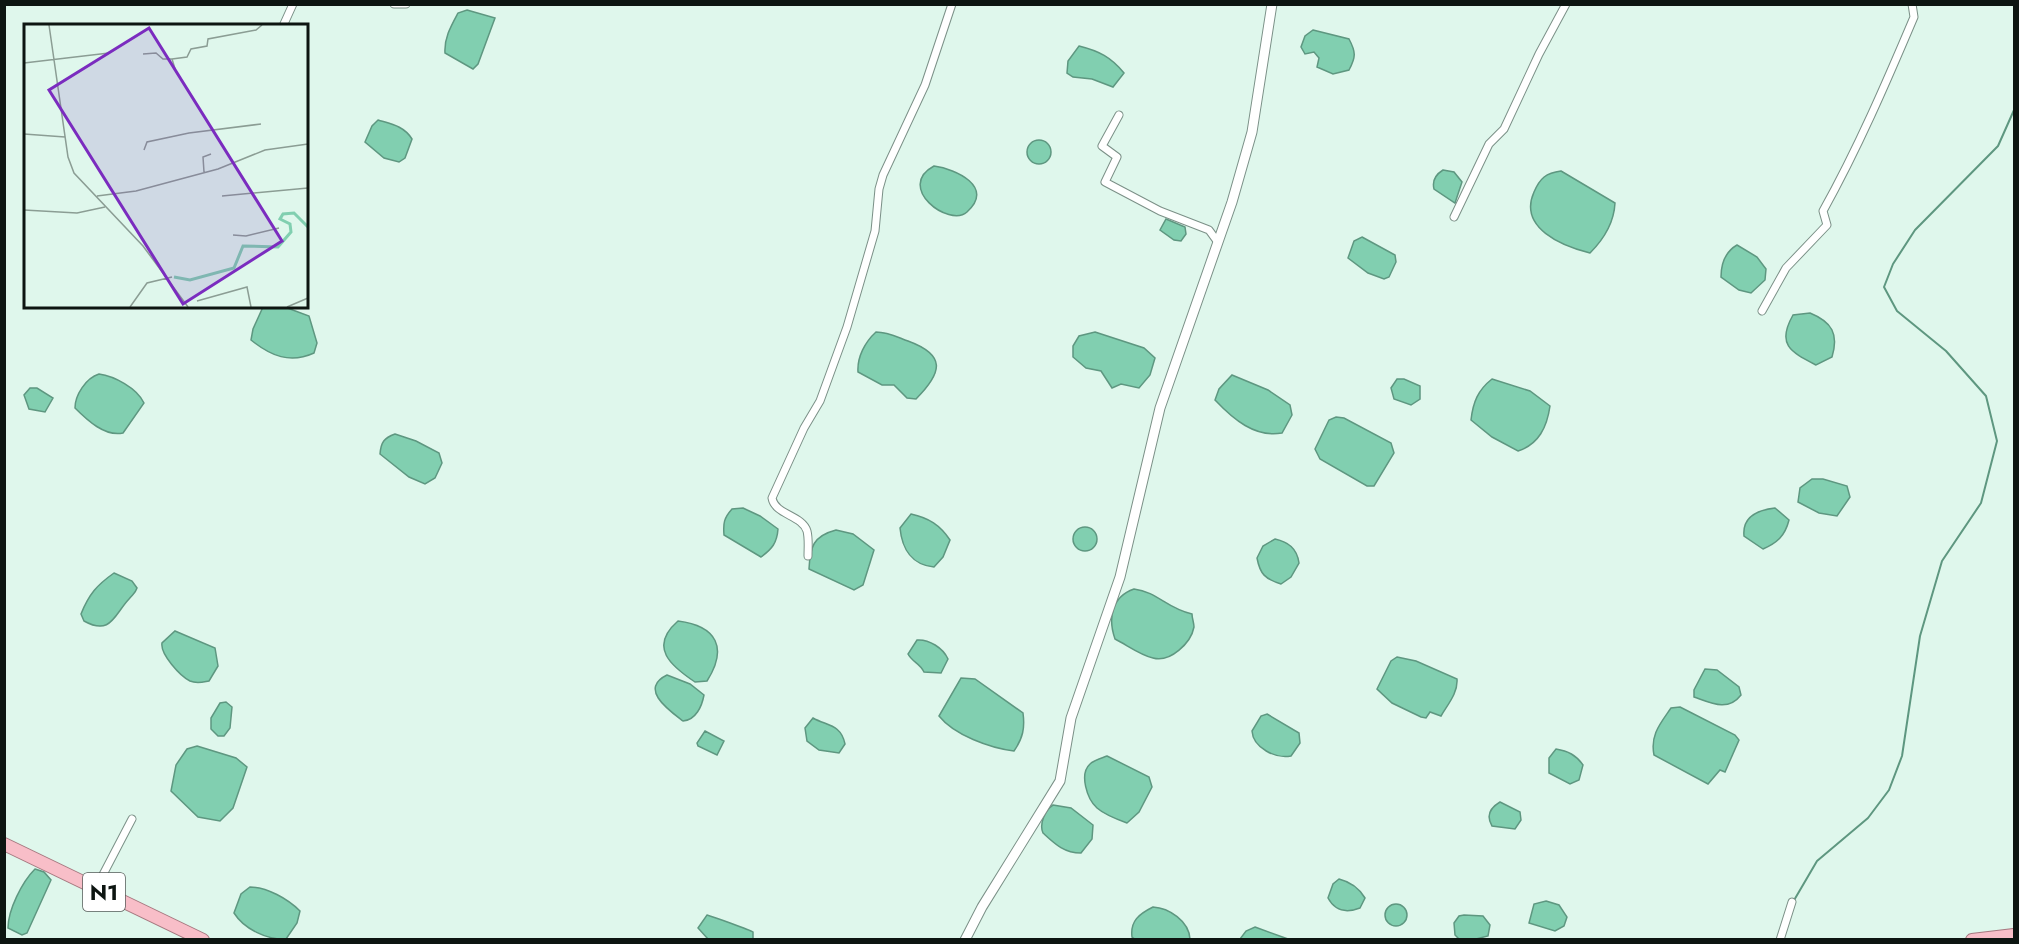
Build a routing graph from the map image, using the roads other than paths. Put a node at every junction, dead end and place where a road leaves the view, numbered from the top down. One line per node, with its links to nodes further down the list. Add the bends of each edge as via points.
1 (293, 4): 8 (street)
2 (394, 4): 3 (street)
3 (406, 4)
4 (952, 4): 13 (street, via 925,85 881,182 875,231 847,327 820,401 772,498 776,506 804,525)
5 (1272, 4): 11 (street, via 1252,132)
6 (1566, 4): 10 (street, via 1504,129 1489,144)
7 (1912, 4): 12 (street, via 1914,17 1880,98 1823,212 1827,225 1786,268)
8 (284, 24)
9 (1119, 115): 11 (street, via 1102,146 1117,157 1105,182 1160,211 1209,230)
10 (1454, 217)
11 (1217, 242): 20 (street, via 1160,408 1120,577 1071,718 1060,781)
12 (1762, 310)
13 (808, 556)
14 (132, 819): 16 (street)
15 (4, 844): 16 (highway, N1)
16 (96, 888): 19 (highway, N1)
17 (1792, 902): 21 (street)
18 (2014, 935): 22 (highway)
19 (203, 939)
20 (965, 939)
21 (1780, 939)
22 (1972, 939)

